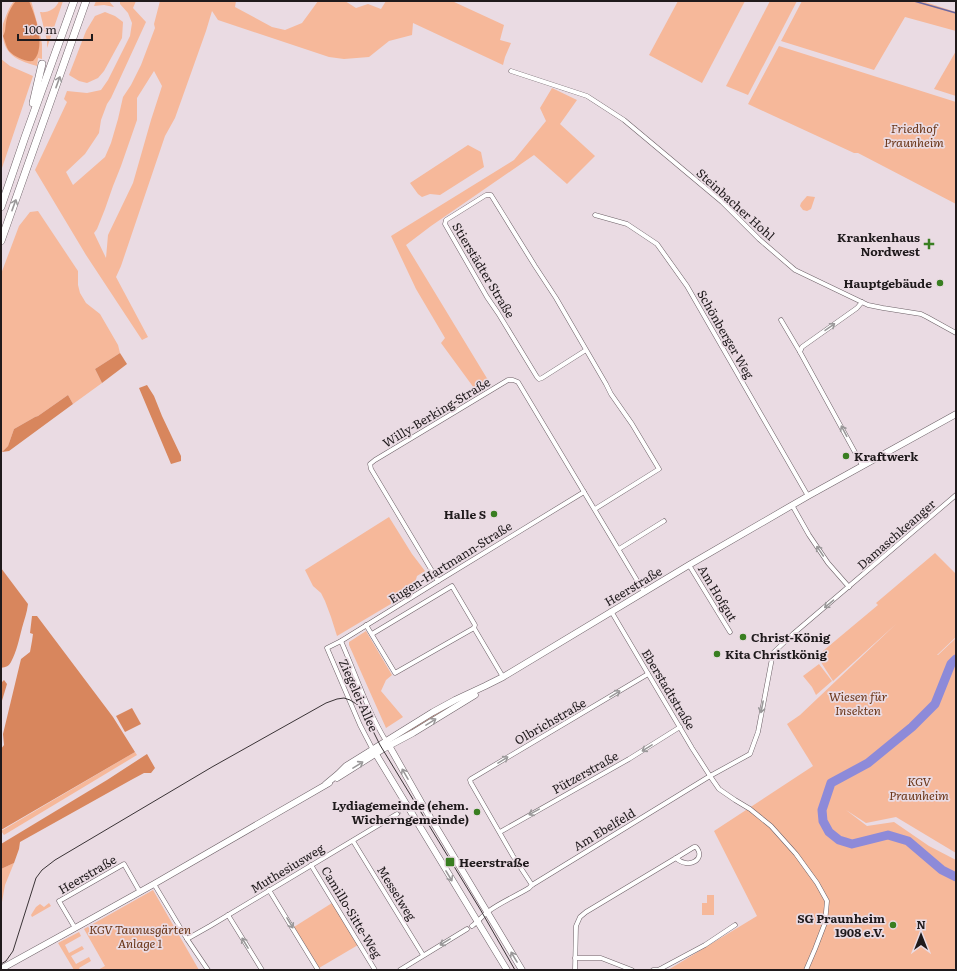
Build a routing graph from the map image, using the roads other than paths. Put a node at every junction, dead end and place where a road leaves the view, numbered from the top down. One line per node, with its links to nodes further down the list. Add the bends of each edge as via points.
1 (74, 1): 5 (highway)
2 (86, 1): 8 (highway, one-way to 2)
3 (42, 64): 5 (highway)
4 (511, 70): 9 (street, Steinbacher Hohl, via 595,100 624,120 722,202 795,270)
5 (25, 138): 6 (highway)
6 (1, 207)
7 (595, 215): 18 (street, Schönberger Weg, via 628,224 657,244 687,286)
8 (1, 241)
9 (862, 302): 11 (street, Steinbacher Hohl, via 921,314); 13 (street, one-way to 9, via 802,347)
10 (781, 320): 13 (street)
11 (956, 333)
12 (586, 350): 12 (street, Stierstädter Straße, via 492,195 486,195 446,220 444,224 539,379); 20 (street, Stierstädter Straße, via 611,394 660,469)
13 (800, 352): 15 (street, one-way to 13)
14 (956, 414): 15 (main road, Heerstraße)
15 (862, 465): 18 (main road, Heerstraße)
16 (584, 492): 20 (street); 24 (street, Eugen-Hartmann-Straße); 24 (street, Willy-Berking-Straße, via 518,382 513,380 508,380 375,460 370,464 371,469)
17 (956, 495): 25 (street, Damaschkeanger)
18 (808, 496): 19 (main road, Heerstraße)
19 (792, 505): 23 (main road, Heerstraße); 25 (street, one-way to 19, via 828,563)
20 (594, 509): 22 (street)
21 (664, 521): 22 (street)
22 (619, 549): 26 (street)
23 (689, 565): 26 (main road, Heerstraße); 30 (street, Am Hofgut)
24 (438, 581): 28 (street, Eugen-Hartmann-Straße)
25 (849, 587): 39 (street, Damaschkeanger, one-way to 39, via 773,653 758,732)
26 (644, 592): 27 (main road, Heerstraße)
27 (611, 611): 34 (street, Eberstadtstraße); 35 (main road, Heerstraße)
28 (366, 625): 31 (street); 32 (street, Eugen-Hartmann-Straße)
29 (474, 628): 31 (street, via 396,673); 31 (street, via 475,625 452,586); 35 (street)
30 (730, 632)
31 (372, 634)
32 (341, 641): 33 (street, Eugen-Hartmann-Straße); 37 (street, Ziegelei-Allee, via 361,691)
33 (327, 648): 38 (street, Ziegelei-Allee)
34 (648, 674): 36 (street, Eberstadtstraße); 42 (street, Olbrichstraße, one-way to 34, via 470,780)
35 (503, 677): 37 (main road, Heerstraße, via 413,733)
36 (680, 727): 40 (street, Eberstadtstraße); 42 (street, Pützerstraße, one-way to 42)
37 (388, 743): 38 (main road, Heerstraße); 50 (main road, one-way to 37)
38 (374, 752): 46 (main road, Heerstraße, via 340,777); 52 (main road, one-way to 52, via 405,809)
39 (750, 754): 40 (street, Am Ebelfeld)
40 (710, 776): 47 (street, Am Ebelfeld); 70 (street, Eberstadtstraße, via 719,789 750,809 776,831 796,854 827,901 825,923 806,964)
41 (397, 814): 43 (street, Muthesiusweg)
42 (500, 832): 47 (street)
43 (353, 841): 45 (street, Muthesiusweg); 57 (street, Messelweg)
44 (676, 858): 44 (street, via 682,863 691,864 700,855 694,847); 58 (street, via 580,917 576,926)
45 (311, 865): 48 (street, Muthesiusweg); 63 (street, Camillo-Sitte-Weg)
46 (154, 884): 49 (main road, Heerstraße); 56 (street)
47 (532, 885): 50 (street, Am Ebelfeld)
48 (269, 890): 51 (street, Muthesiusweg); 62 (street, one-way to 62)
49 (140, 892): 54 (main road, Heerstraße); 54 (street, Heerstraße, via 124,864 59,901)
50 (487, 912): 52 (street, Am Ebelfeld); 66 (main road, one-way to 50)
51 (228, 915): 56 (street, Muthesiusweg); 61 (street, one-way to 51)
52 (475, 924): 65 (main road)
53 (735, 924): 69 (street, via 705,945)
54 (75, 928): 59 (main road, Heerstraße)
55 (467, 929): 57 (street, one-way to 57)
56 (187, 939): 60 (street)
57 (423, 955): 64 (street)
58 (575, 958): 67 (street); 68 (street, via 601,958)
59 (1, 969)
60 (208, 970)
61 (262, 970)
62 (318, 970)
63 (375, 970)
64 (400, 970)
65 (507, 970)
66 (522, 970)
67 (575, 970)
68 (632, 970)
69 (654, 970)
70 (806, 970)

